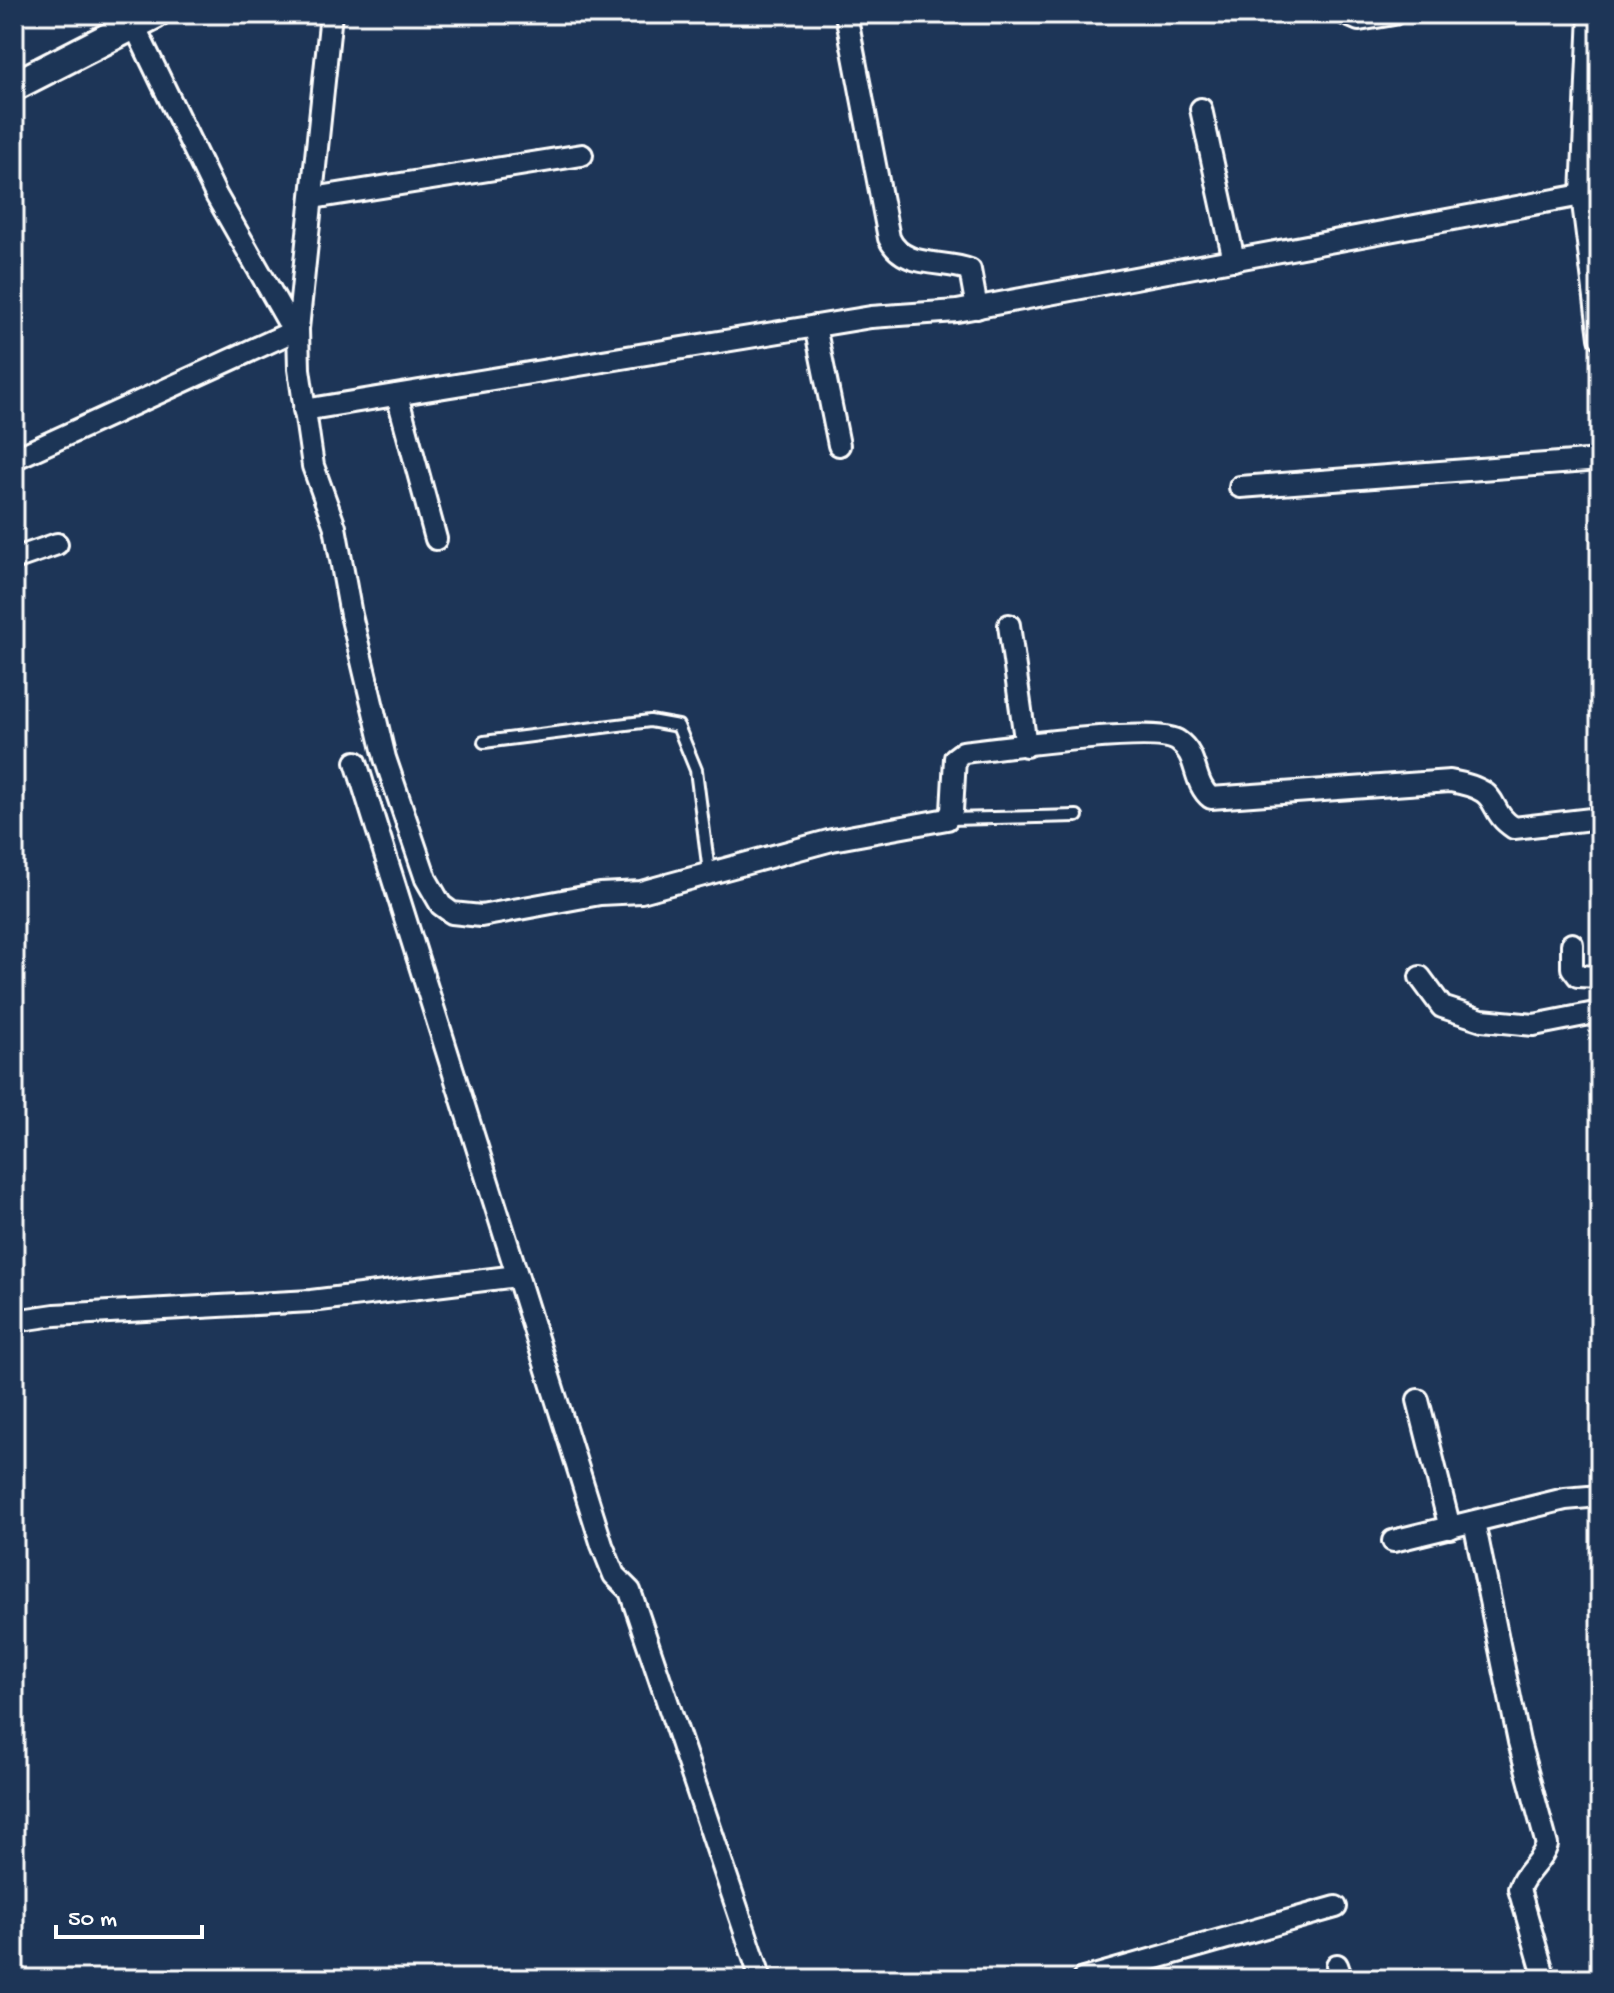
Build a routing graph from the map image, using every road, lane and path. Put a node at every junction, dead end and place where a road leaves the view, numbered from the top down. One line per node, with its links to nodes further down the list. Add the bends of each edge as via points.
1 (331, 14): 12 (street)
2 (846, 14): 14 (street, via 889,238 918,261 970,270)
3 (1345, 14): 4 (street, via 1359,20)
4 (1394, 14)
5 (1590, 14): 7 (street)
6 (145, 20): 8 (main road); 16 (street, via 216,195)
7 (1595, 52): 11 (street)
8 (14, 86)
9 (1201, 109): 13 (street)
10 (582, 155): 12 (street)
11 (1582, 195): 13 (street); 17 (street)
12 (313, 198): 16 (street)
13 (1234, 260): 14 (street)
14 (977, 308): 15 (street)
15 (815, 326): 18 (street); 20 (street)
16 (296, 330): 19 (street); 21 (street)
17 (1600, 338)
18 (397, 395): 19 (street); 24 (street)
19 (304, 410): 34 (street, via 385,758 426,879 441,905 452,913 481,916 600,894 641,892)
20 (839, 445)
21 (14, 459)
22 (1600, 460): 23 (street)
23 (1240, 487)
24 (436, 539)
25 (57, 544): 26 (street)
26 (14, 559)
27 (1009, 625): 29 (street)
28 (484, 742): 34 (lane, via 650,721 678,726 696,770)
29 (1026, 746): 32 (street, via 1137,734 1171,736 1191,754 1201,788 1218,799 1450,781 1491,795 1514,828); 33 (street, via 963,752 955,758)
30 (356, 762): 39 (street)
31 (1077, 816): 33 (lane)
32 (1600, 818)
33 (947, 819): 34 (street, via 832,840)
34 (709, 872)
35 (1572, 944): 37 (street, via 1572,968 1578,976)
36 (1420, 977): 38 (street, via 1442,1007 1482,1020 1534,1025)
37 (1600, 977)
38 (1600, 1012)
39 (517, 1276): 40 (street, via 311,1301); 47 (street, via 602,1545 614,1575 630,1591)
40 (14, 1321)
41 (1418, 1400): 44 (street)
42 (1600, 1496): 43 (street, via 1565,1499)
43 (1474, 1522): 44 (street); 49 (street, via 1519,1742 1547,1845 1519,1889)
44 (1450, 1528): 45 (street)
45 (1393, 1541)
46 (1336, 1907): 48 (street)
47 (761, 1979)
48 (1083, 1979)
49 (1545, 1979)

